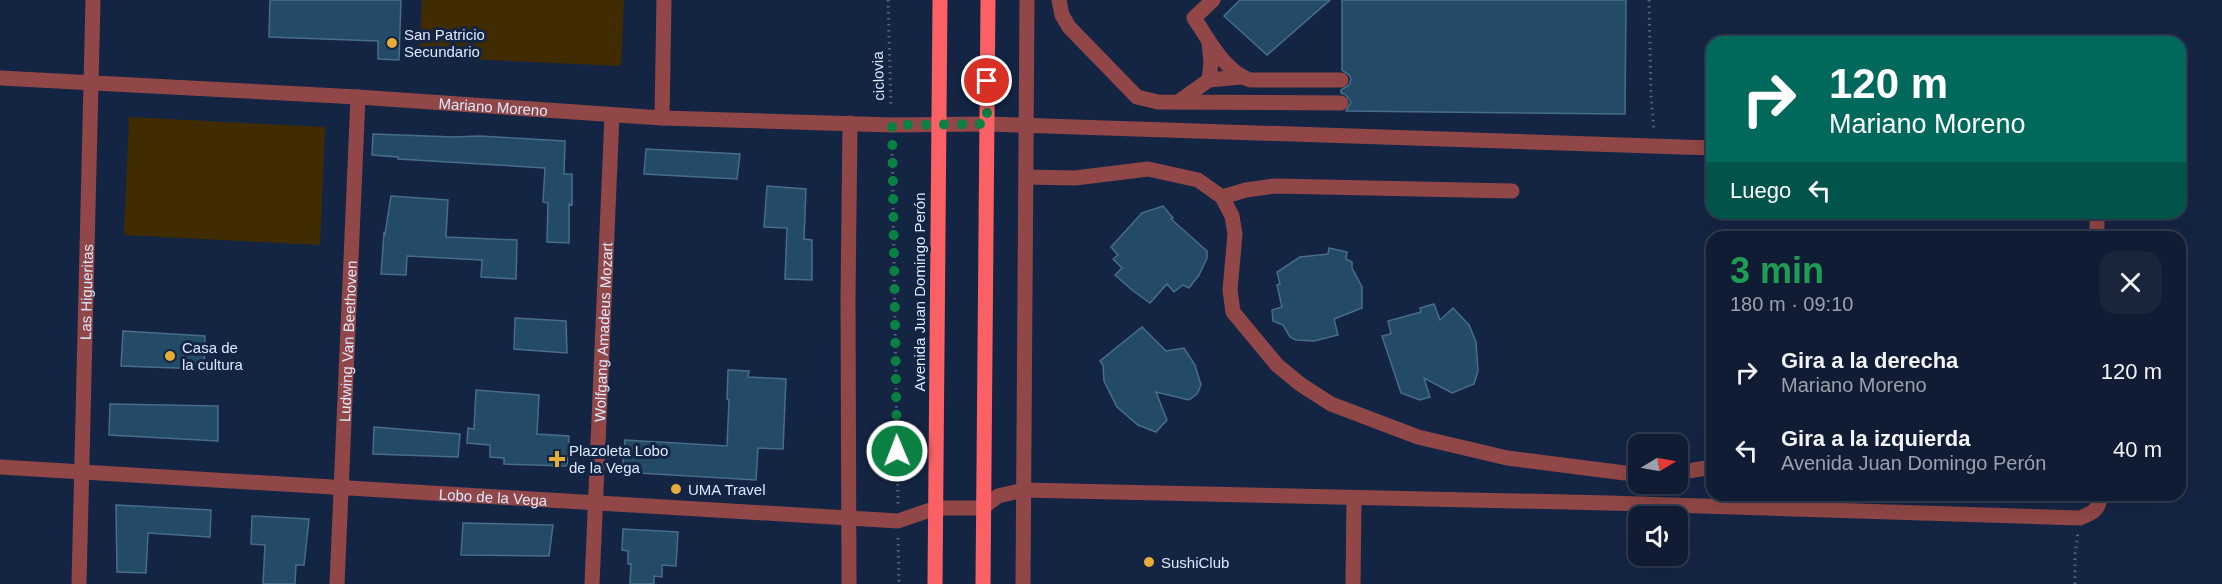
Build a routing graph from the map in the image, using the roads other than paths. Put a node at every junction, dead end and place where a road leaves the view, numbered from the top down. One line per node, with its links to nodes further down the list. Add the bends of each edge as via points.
1 (93, 0): 13 (street, Las Higueritas)
2 (664, 0): 18 (street)
3 (940, 0): 20 (main road, Avenida Juan Domingo Perón)
4 (988, 0): 21 (main road)
5 (1027, 0): 22 (street)
6 (1059, 0): 15 (street, via 1069,27 1137,97)
7 (1213, 0): 8 (street, via 1194,18)
8 (1209, 40): 9 (street, via 1228,67); 11 (street)
9 (1241, 77): 11 (street); 12 (street)
10 (0, 78): 13 (street, Mariano Moreno)
11 (1209, 80): 15 (street)
12 (1341, 80)
13 (91, 84): 14 (street, Mariano Moreno); 30 (street, Las Higueritas)
14 (358, 97): 17 (street, Mariano Moreno); 32 (street, Ludwing Van Beethoven)
15 (1178, 102): 16 (street)
16 (1341, 103)
17 (612, 115): 18 (street, Mariano Moreno); 35 (street, Wolfgang Amadeus Mozart)
18 (662, 118): 19 (street, Mariano Moreno)
19 (850, 123): 20 (street, Mariano Moreno); 39 (street)
20 (939, 124): 21 (street, Mariano Moreno); 37 (main road, Avenida Juan Domingo Perón)
21 (987, 124): 22 (street, Mariano Moreno); 38 (main road)
22 (1027, 126): 23 (street, Mariano Moreno); 24 (street)
23 (1706, 148)
24 (1027, 177): 26 (street, via 1075,178 1148,169 1198,180); 33 (street)
25 (1512, 191): 26 (street, via 1275,186)
26 (1222, 197): 31 (street, via 1232,216 1235,234 1230,290 1233,312 1277,365 1300,384 1331,404 1418,437 1507,458)
27 (0, 467): 30 (street, Lobo de la Vega)
28 (1706, 468): 29 (street)
29 (1688, 471)
30 (82, 473): 32 (street, Lobo de la Vega); 40 (street, Las Higueritas)
31 (1628, 473)
32 (341, 488): 35 (street, Lobo de la Vega); 41 (street, Ludwing Van Beethoven)
33 (1024, 490): 34 (street); 38 (street, via 998,496); 46 (street)
34 (1354, 498): 36 (street, via 2080,518 2094,512); 47 (street)
35 (595, 501): 39 (street, Lobo de la Vega); 42 (street, Wolfgang Amadeus Mozart)
36 (2100, 501)
37 (936, 508): 38 (street, Lobo de la Vega); 39 (street, Lobo de la Vega, via 898,520); 44 (main road, Avenida Juan Domingo Perón)
38 (982, 508): 45 (main road)
39 (848, 517): 43 (street)
40 (80, 584)
41 (337, 584)
42 (591, 584)
43 (849, 584)
44 (935, 584)
45 (983, 584)
46 (1023, 584)
47 (1353, 584)

